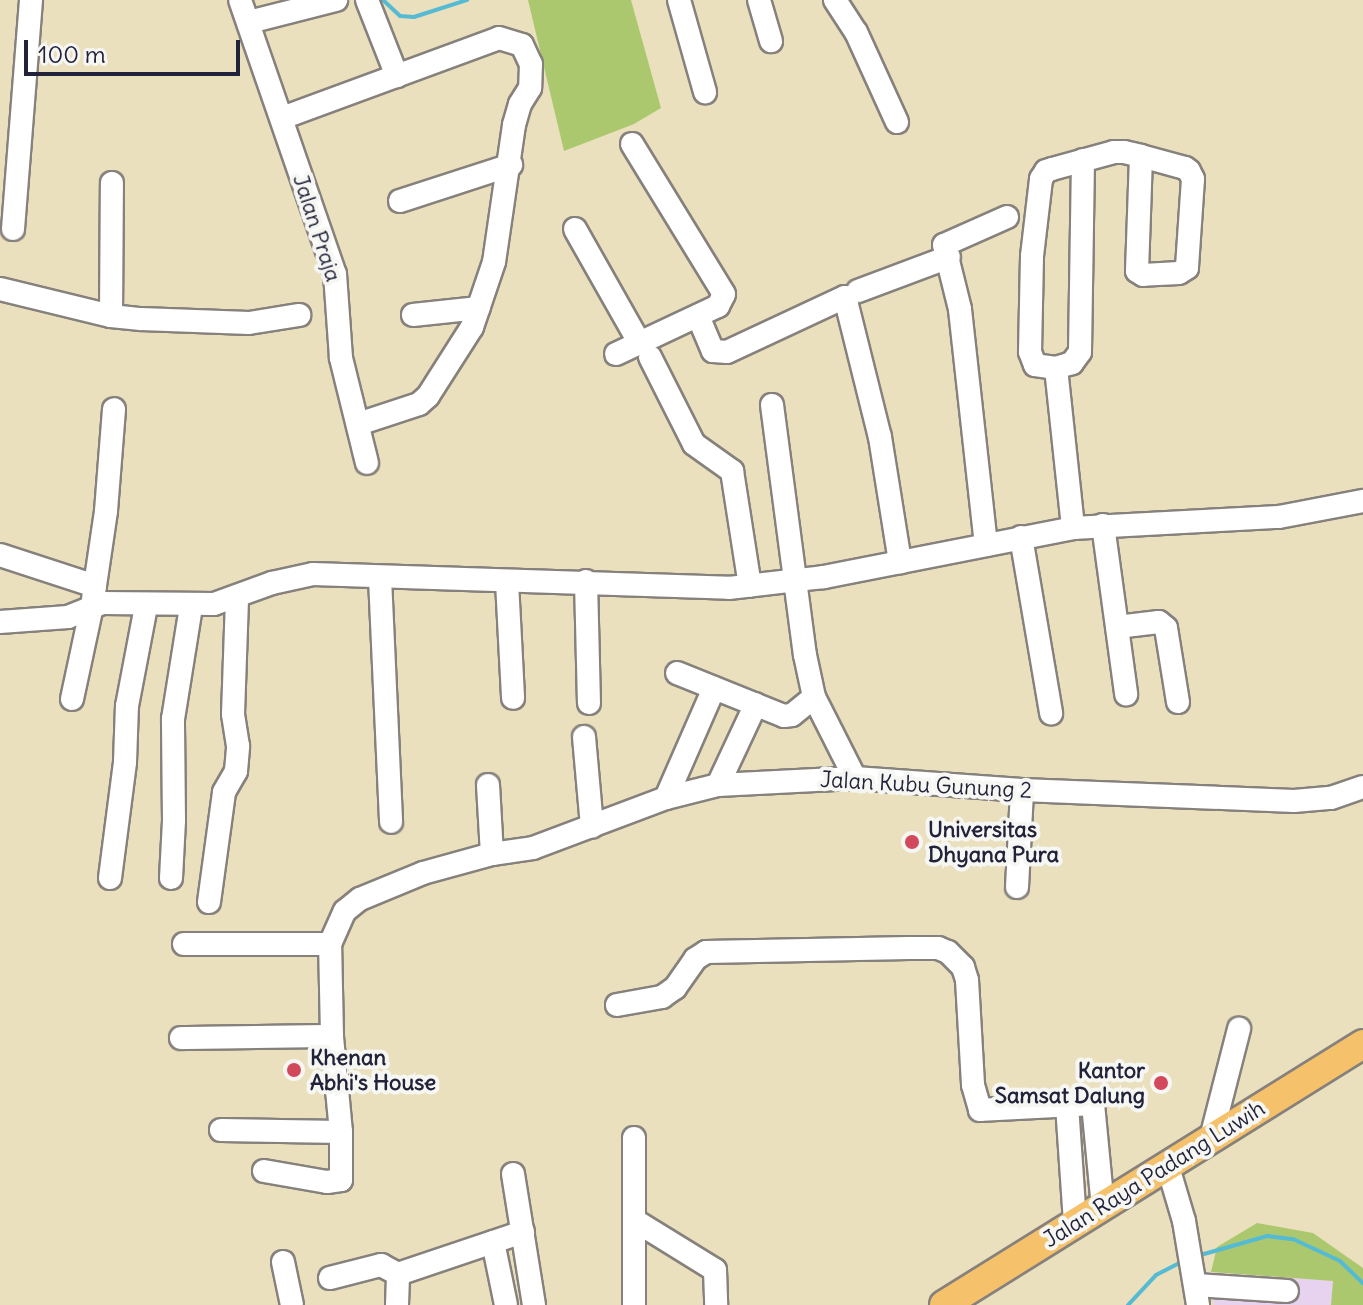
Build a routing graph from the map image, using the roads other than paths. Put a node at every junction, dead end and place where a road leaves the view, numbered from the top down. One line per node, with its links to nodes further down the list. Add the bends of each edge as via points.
1 (31, 0): 21 (street)
2 (240, 0): 8 (street, Jalan Praja)
3 (336, 0): 8 (street)
4 (367, 0): 10 (street)
5 (679, 0): 11 (street)
6 (759, 0): 9 (street)
7 (835, 0): 13 (street, via 856,32)
8 (249, 22): 12 (street, Jalan Praja)
9 (771, 41)
10 (397, 76): 12 (street); 17 (street, via 499,38 522,45 533,78 517,113)
11 (705, 92)
12 (282, 118): 36 (street, Jalan Praja, via 335,274 341,358)
13 (897, 122)
14 (632, 144): 30 (street, via 724,294 718,306)
15 (1141, 156): 15 (street, via 1137,271 1185,271 1192,174); 16 (street, via 1114,152)
16 (1083, 160): 33 (street, via 1080,352 1072,363); 33 (street, via 1046,171 1039,191 1030,352 1035,365)
17 (511, 165): 19 (street); 26 (street, via 494,262)
18 (112, 183): 29 (street)
19 (400, 201)
20 (1007, 217): 23 (street, via 947,241)
21 (13, 229)
22 (575, 229): 31 (street)
23 (949, 257): 25 (street); 42 (street, via 960,309)
24 (0, 289): 29 (street)
25 (858, 291)
26 (479, 308): 28 (street); 36 (street, via 428,396 419,404)
27 (299, 315): 29 (street, via 249,323)
28 (413, 315)
29 (111, 316)
30 (698, 316): 31 (street); 44 (street, via 713,351 727,352 845,297 877,422)
31 (645, 350): 32 (street); 49 (street, via 694,444 732,471)
32 (616, 354)
33 (1056, 368): 40 (street)
34 (772, 405): 46 (street)
35 (114, 409): 50 (street)
36 (358, 424): 37 (street, Jalan Praja)
37 (367, 463)
38 (1363, 501): 39 (street, via 1279,517)
39 (1103, 525): 40 (street); 55 (street)
40 (1073, 528): 41 (street)
41 (1021, 537): 42 (street); 65 (street)
42 (986, 545): 44 (street)
43 (0, 555): 50 (street)
44 (900, 562): 46 (street)
45 (380, 578): 48 (street); 51 (street, via 313,574 272,583); 73 (street)
46 (796, 580): 49 (street); 59 (street)
47 (586, 581): 48 (street); 49 (street); 63 (street)
48 (507, 582): 60 (street)
49 (750, 586)
50 (94, 596): 52 (street, via 102,603); 54 (street, via 68,617); 61 (street)
51 (237, 599): 53 (street); 79 (street, via 236,771 224,792)
52 (146, 606): 53 (street); 76 (street, via 127,706)
53 (191, 606): 77 (street, via 173,719)
54 (0, 622)
55 (1117, 627): 58 (street); 62 (street, via 1159,622 1166,628)
56 (677, 673): 57 (street)
57 (714, 688): 64 (street); 72 (street)
58 (1126, 694)
59 (814, 697): 64 (street, via 788,716); 67 (street)
60 (513, 698)
61 (72, 699)
62 (1178, 702)
63 (589, 703)
64 (756, 704): 69 (street)
65 (1051, 713)
66 (584, 737): 74 (street)
67 (855, 778): 69 (street, Jalan Kubu Gunung 2); 71 (street, Jalan Kubu Gunung 2)
68 (488, 785): 75 (street)
69 (718, 785): 72 (street, Jalan Kubu Gunung 2)
70 (1363, 787): 71 (street, Jalan Kubu Gunung 2, via 1331,798 1294,801)
71 (1022, 790): 78 (street)
72 (666, 798): 74 (street, Jalan Kubu Gunung 2)
73 (391, 822)
74 (592, 827): 75 (street, Jalan Kubu Gunung 2, via 533,848)
75 (492, 854): 81 (street, Jalan Kubu Gunung 2, via 423,873 360,899 345,911)
76 (110, 878)
77 (171, 878)
78 (1017, 887)
79 (209, 902)
80 (184, 944): 81 (street)
81 (330, 944): 84 (street, Jalan Kubu Gunung 2)
82 (617, 1005): 87 (street, via 662,997 706,952 938,948 957,958 967,980 973,1085 980,1110)
83 (1239, 1029): 91 (street)
84 (332, 1036): 85 (street); 89 (street, Jalan Kubu Gunung 2)
85 (181, 1038)
86 (1363, 1044): 91 (main road, Jalan Raya Padang Luwih)
87 (1067, 1105): 95 (street, via 1093,1104); 97 (street)
88 (221, 1130): 89 (street)
89 (341, 1132): 93 (street, Jalan Kubu Gunung 2, via 343,1173 336,1182)
90 (634, 1138): 96 (street)
91 (1211, 1138): 92 (main road, Jalan Raya Padang Luwih)
92 (1168, 1167): 95 (main road, Jalan Raya Padang Luwih); 103 (street)
93 (264, 1171)
94 (513, 1174): 98 (street)
95 (1103, 1207): 97 (main road, Jalan Raya Padang Luwih)
96 (634, 1220): 109 (street); 110 (street, via 715,1270)
97 (1075, 1223): 111 (main road, Jalan Raya Padang Luwih)
98 (523, 1232): 99 (street); 108 (street)
99 (493, 1242): 101 (street); 107 (street)
100 (283, 1262): 105 (street)
101 (398, 1274): 102 (street, via 381,1265); 106 (street)
102 (330, 1278)
103 (1195, 1285): 104 (street)
104 (1287, 1291)
105 (292, 1305)
106 (397, 1305)
107 (506, 1305)
108 (534, 1305)
109 (634, 1305)
110 (716, 1305)
111 (944, 1305)

